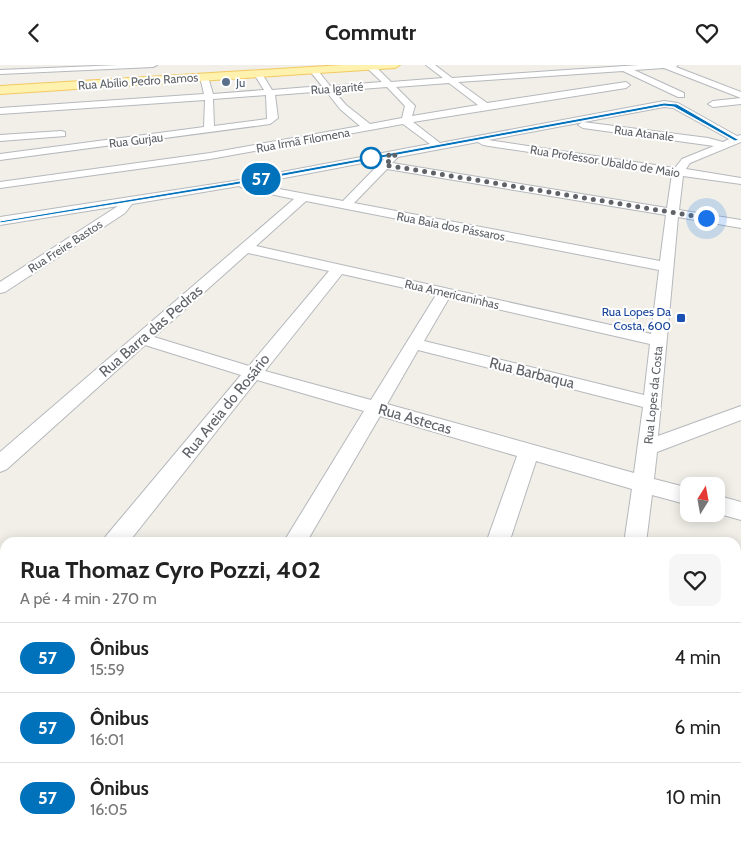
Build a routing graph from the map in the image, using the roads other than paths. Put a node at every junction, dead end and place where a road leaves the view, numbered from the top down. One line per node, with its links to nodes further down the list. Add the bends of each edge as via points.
1 (153, 65): 9 (street)
2 (395, 65): 6 (main road, Rua Abílio Pedro Ramos)
3 (430, 65): 15 (street)
4 (674, 65): 5 (street, Rua Igarité)
5 (666, 66): 8 (street, Rua Igarité); 23 (street)
6 (370, 67): 10 (main road, Rua Abílio Pedro Ramos); 16 (street)
7 (491, 69): 14 (street)
8 (624, 69): 14 (street, Rua Igarité); 22 (street)
9 (74, 70): 11 (street); 20 (street)
10 (312, 70): 12 (main road, Rua Abílio Pedro Ramos); 19 (street)
11 (0, 72)
12 (258, 74): 13 (main road, Rua Abílio Pedro Ramos); 21 (street)
13 (204, 77): 20 (main road, Rua Abílio Pedro Ramos); 24 (street)
14 (504, 77): 15 (street, Rua Igarité); 18 (street)
15 (452, 80): 16 (street, Rua Igarité); 28 (street)
16 (391, 85): 19 (street, Rua Igarité); 30 (street, via 410,106)
17 (626, 85): 28 (street, Rua Irmã Filomena, via 531,96)
18 (519, 87)
19 (327, 89): 21 (street, Rua Igarité); 34 (street)
20 (4, 91)
21 (270, 93): 24 (street, Rua Igarité); 35 (street, Rua Gurjau, via 272,120)
22 (681, 95)
23 (741, 95)
24 (209, 97): 27 (street, Rua Igarité); 35 (street)
25 (741, 101): 26 (street)
26 (713, 105)
27 (76, 106): 29 (street, Rua Igarité); 33 (street)
28 (485, 106): 30 (street, Rua Irmã Filomena)
29 (0, 111)
30 (406, 121): 34 (street, Rua Irmã Filomena); 41 (street)
31 (564, 122): 32 (street, via 668,104); 38 (street); 39 (street, Rua Atanale)
32 (708, 125): 37 (street); 39 (street)
33 (64, 127): 36 (street); 42 (street)
34 (369, 128): 49 (street, Rua Irmã Filomena, via 210,156)
35 (208, 130): 42 (street, Rua Gurjau)
36 (0, 138)
37 (739, 139): 40 (street)
38 (469, 140): 41 (street); 46 (street, Rua Professor Ubaldo de Maio)
39 (708, 141): 40 (street, Rua Atanale)
40 (724, 145): 46 (street, via 686,161)
41 (438, 146): 43 (street)
42 (52, 151): 44 (street, Rua Gurjau)
43 (396, 154): 45 (street); 48 (street)
44 (0, 157)
45 (385, 165): 52 (street); 53 (street)
46 (678, 172): 47 (street, Rua Professor Ubaldo de Maio); 53 (street, Rua Lopes da Costa)
47 (741, 181)
48 (234, 184): 50 (street, Rua Baia dos Pássaros); 51 (street)
49 (0, 185)
50 (302, 198): 52 (street, Rua Baia dos Pássaros); 56 (street, Rua Barra das Pedras)
51 (128, 201): 54 (street); 59 (street, Rua Freire Bastos, via 121,210)
52 (345, 206): 57 (street, Rua Baia dos Pássaros)
53 (672, 213): 55 (street); 57 (street, Rua Lopes da Costa)
54 (0, 221)
55 (741, 224)
56 (246, 248): 58 (street, Rua Americaninhas); 61 (street, Rua Barra das Pedras)
57 (667, 267): 62 (street, Rua Lopes da Costa)
58 (339, 269): 60 (street, Rua Americaninhas); 64 (street, Rua Areia do Rosário)
59 (0, 289)
60 (445, 292): 62 (street, Rua Americaninhas); 63 (street)
61 (142, 339): 64 (street, Rua Astecas); 70 (street, Rua Barra das Pedras)
62 (658, 341): 65 (street, Rua Lopes da Costa)
63 (414, 344): 65 (street, Rua Barbaqua); 66 (street)
64 (253, 373): 66 (street, Rua Astecas); 75 (street, Rua Areia do Rosário)
65 (651, 403): 68 (street, Rua Lopes da Costa)
66 (374, 408): 69 (street, Rua Astecas); 76 (street)
67 (741, 413): 68 (street)
68 (647, 449): 71 (street, Rua Lopes da Costa)
69 (529, 451): 71 (street, Rua Astecas); 77 (street)
70 (0, 464)
71 (644, 485): 72 (street, Rua Astecas); 78 (street, Rua Lopes da Costa)
72 (680, 495)
73 (725, 507): 74 (street)
74 (741, 511)
75 (119, 537)
76 (298, 537)
77 (499, 537)
78 (637, 537)

